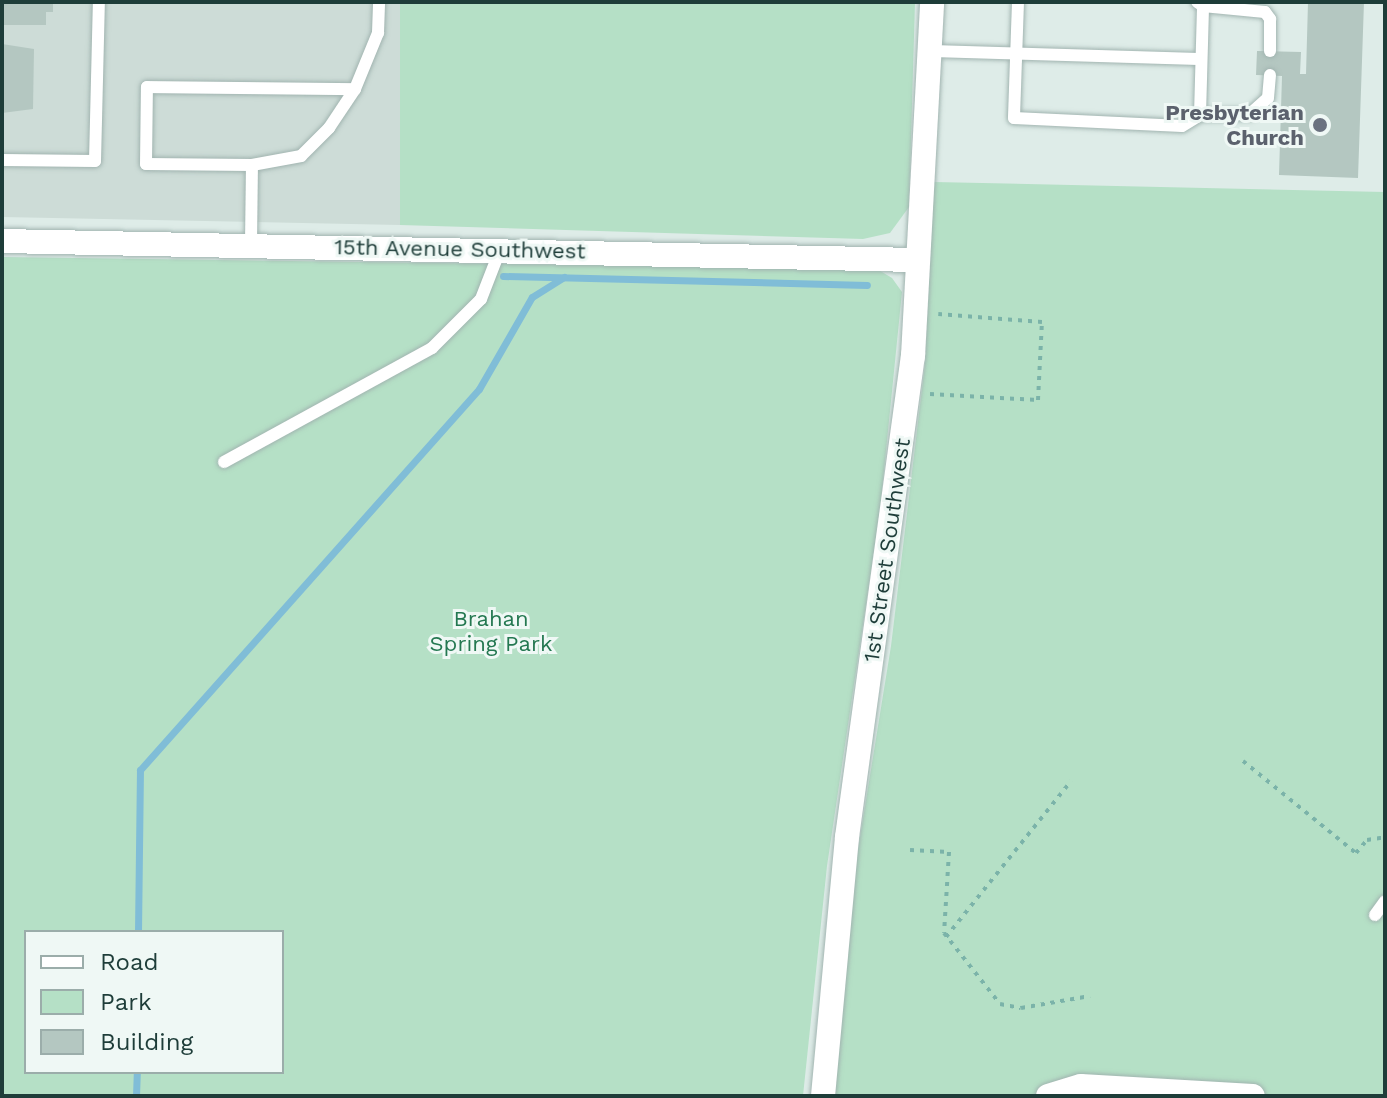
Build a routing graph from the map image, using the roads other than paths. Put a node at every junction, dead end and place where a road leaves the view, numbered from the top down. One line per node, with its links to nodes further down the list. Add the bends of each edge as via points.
1 (99, 2): 13 (lane, via 95,161)
2 (379, 2): 11 (lane, via 378,33)
3 (932, 2): 6 (street, 1st Street Southwest)
4 (1018, 2): 8 (lane)
5 (1200, 4): 7 (lane, via 1265,12 1270,19); 9 (lane)
6 (930, 51): 8 (lane); 18 (street, 1st Street Southwest)
7 (1270, 51)
8 (1016, 54): 9 (lane); 12 (lane, via 1014,118 1182,126)
9 (1201, 59): 12 (lane)
10 (1270, 75): 12 (lane, via 1268,98 1250,114)
11 (355, 89): 14 (lane, via 329,128 301,156); 14 (lane, via 147,87 146,164)
12 (1200, 115)
13 (2, 160)
14 (252, 165): 16 (lane)
15 (2, 241): 16 (street, 15th Avenue Southwest)
16 (251, 244): 17 (street, 15th Avenue Southwest)
17 (500, 250): 18 (street, 15th Avenue Southwest); 19 (lane, via 481,299 432,348)
18 (917, 260): 22 (street, 1st Street Southwest, via 913,356 847,837)
19 (224, 462)
20 (1385, 901): 21 (lane)
21 (1375, 915)
22 (823, 1096)
23 (1048, 1096): 24 (street, via 1081,1086)
24 (1253, 1096)

